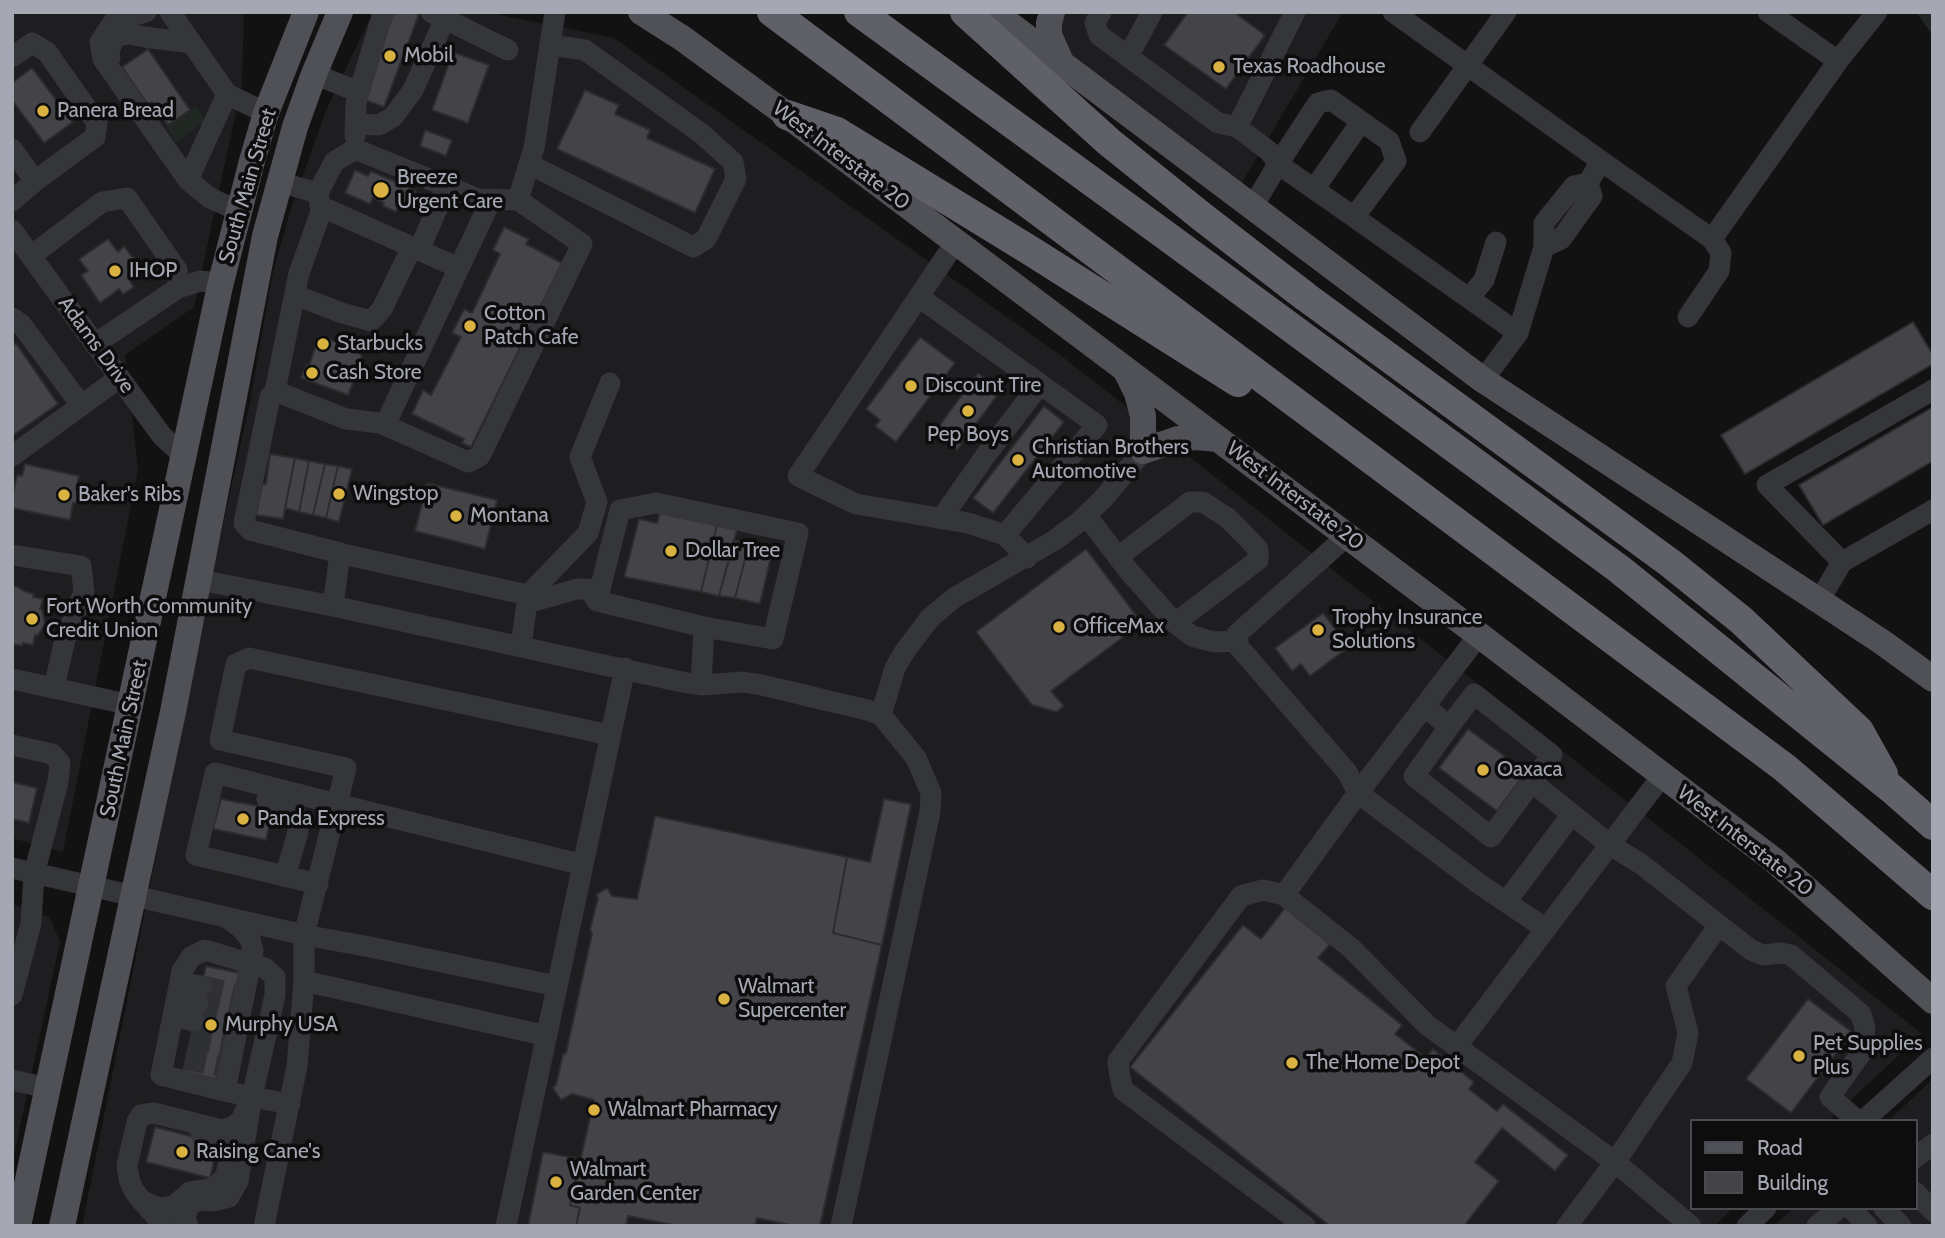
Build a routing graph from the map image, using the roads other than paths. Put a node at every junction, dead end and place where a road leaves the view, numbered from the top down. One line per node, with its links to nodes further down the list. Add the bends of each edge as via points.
1 (306, 12): 32 (main road, South Main Street)
2 (340, 12): 29 (main road, South Main Street)
3 (385, 12): 30 (street)
4 (555, 12): 22 (street)
5 (641, 12): 33 (main road, West Interstate 20)
6 (772, 12): 84 (highway)
7 (859, 12): 120 (highway, via 1619,569)
8 (965, 12): 120 (highway, via 1110,142 1201,215 1741,620 1859,731)
9 (1034, 12): 19 (main road, via 1016,19)
10 (1052, 12): 27 (main road, via 1049,35)
11 (1101, 12): 25 (street, via 1095,23 1099,35)
12 (1152, 12): 25 (street)
13 (1393, 12): 28 (street)
14 (1506, 12): 28 (street)
15 (1768, 12): 26 (street)
16 (1877, 12): 26 (street)
17 (1292, 14): 36 (street)
18 (441, 15): 23 (street); 35 (street, via 412,90 393,117 379,125)
19 (996, 15): 27 (main road)
20 (142, 27): 21 (street); 43 (street, via 114,21 100,42 103,58)
21 (181, 28): 31 (street)
22 (550, 45): 41 (street); 41 (street, via 585,50 691,126 733,162 736,179 706,239 694,247)
23 (508, 50)
24 (12, 57): 44 (street, via 32,43 47,52 97,123 95,137)
25 (1128, 57): 36 (street, via 1217,123)
26 (1838, 61): 56 (street)
27 (1062, 64): 52 (main road)
28 (1468, 66): 37 (street); 40 (street)
29 (314, 74): 30 (street); 45 (main road, South Main Street)
30 (359, 93): 35 (street)
31 (227, 94): 32 (street); 43 (street)
32 (266, 113): 53 (main road, South Main Street)
33 (788, 115): 58 (main road, West Interstate 20); 84 (highway, via 837,132 1031,250 1234,379 1345,458)
34 (1361, 122): 42 (street, via 1331,100 1318,103); 47 (street); 54 (street, via 1389,141 1396,161)
35 (355, 124): 39 (street)
36 (1237, 127): 42 (street, via 1270,152)
37 (1420, 132)
38 (12, 149): 44 (street)
39 (355, 149): 46 (street); 48 (street, via 334,162)
40 (1601, 161): 56 (street); 69 (street, via 1588,183 1574,186 1544,223 1544,247)
41 (529, 164): 50 (street)
42 (1278, 164): 47 (street); 52 (street)
43 (182, 172): 53 (street, via 210,198)
44 (35, 181): 51 (street)
45 (278, 182): 48 (street); 95 (main road, South Main Street, via 253,291)
46 (447, 186): 49 (street); 59 (street)
47 (1314, 189): 54 (street)
48 (319, 200): 59 (street); 64 (street, via 321,212)
49 (491, 200): 50 (street); 61 (street)
50 (518, 200): 79 (street, via 582,244 481,456 468,462)
51 (12, 201)
52 (1252, 208): 73 (main road)
53 (239, 211): 62 (main road, South Main Street)
54 (1354, 217): 66 (street)
55 (12, 230): 60 (street, Adams Drive)
56 (1712, 239): 67 (street, via 1721,253 1719,271)
57 (1496, 242): 66 (street, via 1484,280)
58 (955, 243): 65 (street); 71 (main road, West Interstate 20)
59 (415, 248): 61 (street); 64 (street, via 371,321)
60 (31, 256): 63 (street, via 102,202 127,198 177,270); 70 (street, Adams Drive)
61 (459, 268): 79 (street)
62 (220, 283): 63 (street, via 200,281); 83 (main road, South Main Street)
63 (178, 288): 70 (street)
64 (295, 295): 77 (street)
65 (919, 296): 75 (street); 87 (street, via 799,476 856,504)
66 (1469, 298): 69 (street)
67 (1688, 317)
68 (12, 318): 78 (street)
69 (1518, 333): 73 (street)
70 (95, 344): 72 (street, Adams Drive)
71 (1125, 370): 80 (main road, West Interstate 20); 81 (main road, via 1143,416)
72 (119, 378): 78 (street); 83 (street, Adams Drive, via 167,443)
73 (1483, 380): 98 (main road)
74 (610, 383): 96 (street, via 580,457 597,502 588,533)
75 (1040, 384): 87 (street); 88 (street, via 1097,425)
76 (1933, 390): 94 (street, via 1767,485)
77 (275, 391): 79 (street, via 346,419); 90 (street, via 244,523 250,530)
78 (81, 405): 82 (street)
79 (385, 425)
80 (1218, 439): 81 (main road, via 1178,439); 89 (main road, West Interstate 20)
81 (1143, 451): 86 (street)
82 (12, 456)
83 (184, 456): 110 (main road, South Main Street); 112 (main road, via 203,486 180,620)
84 (1384, 468): 133 (highway, via 1785,768)
85 (1933, 510): 94 (street)
86 (1086, 515): 92 (street); 93 (street)
87 (941, 519): 88 (street)
88 (1005, 535): 93 (street)
89 (1347, 536): 102 (main road, West Interstate 20); 103 (street, via 1237,634)
90 (338, 553): 96 (street); 99 (street)
91 (12, 555): 109 (street, via 81,566 84,592 66,635)
92 (1118, 557): 100 (street); 100 (street, via 1189,502 1203,502 1229,519 1258,549 1258,560)
93 (1027, 558): 113 (street, via 954,598 930,618 895,668)
94 (1842, 562): 98 (street)
95 (200, 580): 99 (street); 112 (main road, South Main Street)
96 (527, 599): 97 (street, via 589,589); 104 (street)
97 (597, 601): 101 (street); 101 (street, via 620,510 656,503 798,533 773,639)
98 (1819, 601): 107 (main road)
99 (333, 606): 104 (street)
100 (1175, 623): 103 (street, via 1192,636 1213,642)
101 (704, 627): 108 (street)
102 (1479, 635): 111 (street); 117 (main road, West Interstate 20)
103 (1238, 641): 121 (street, via 1347,772)
104 (521, 646): 105 (street)
105 (625, 668): 108 (street); 115 (street)
106 (12, 678): 109 (street)
107 (1933, 679)
108 (701, 685): 113 (street, via 762,685)
109 (54, 687): 110 (street)
110 (131, 705): 131 (main road, South Main Street)
111 (1425, 706): 114 (street); 121 (street)
112 (173, 712): 134 (main road, South Main Street)
113 (881, 715): 172 (street, via 916,758 930,793 930,812)
114 (1449, 727): 118 (street, via 1474,694 1552,755); 118 (street, via 1414,776 1492,837)
115 (610, 735): 122 (street, via 248,658 236,664 220,740 346,768); 126 (street)
116 (12, 746): 128 (street, via 52,754 60,763)
117 (1662, 776): 125 (street); 144 (main road, West Interstate 20, via 1775,861)
118 (1532, 782): 123 (street)
119 (212, 787): 122 (street, via 215,774); 129 (street, via 288,804 297,816 298,832); 129 (street, via 196,855)
120 (1892, 789): 124 (highway)
121 (1358, 793): 132 (street); 135 (street)
122 (337, 804): 126 (street); 130 (street)
123 (1572, 814): 125 (street); 135 (street)
124 (1933, 825)
125 (1610, 845): 137 (street); 138 (street)
126 (583, 865): 142 (street)
127 (12, 868): 128 (street)
128 (34, 874): 131 (street); 143 (street, via 31,923)
129 (285, 877): 130 (street)
130 (318, 884): 139 (street)
131 (92, 887): 134 (street); 149 (main road, South Main Street)
132 (1284, 895): 146 (street, via 1351,948 1427,1024); 173 (street, via 1263,890 1241,896 1118,1061 1119,1077 1123,1090)
133 (1933, 895)
134 (133, 896): 136 (street); 167 (main road, South Main Street)
135 (1506, 902): 138 (street)
136 (224, 916): 139 (street); 140 (street, via 250,939)
137 (1719, 925): 153 (street, via 1763,955 1791,955 1861,1014 1865,1028 1861,1053 1830,1097); 158 (street, via 1676,986 1688,1033 1682,1063)
138 (1545, 929): 146 (street)
139 (304, 935): 141 (street); 142 (street)
140 (250, 964): 150 (street, via 232,1030); 150 (street, via 205,950 191,957 182,971 183,1020 160,1075); 151 (street, via 275,977)
141 (304, 981): 145 (street); 152 (street)
142 (557, 986): 145 (street)
143 (12, 995)
144 (1933, 1001)
145 (547, 1036): 171 (street)
146 (1457, 1046): 158 (street)
147 (1933, 1058): 154 (street)
148 (12, 1080): 149 (street)
149 (47, 1087): 166 (main road, South Main Street)
150 (225, 1091): 151 (street)
151 (252, 1097): 152 (street); 155 (street, via 241,1120 229,1129 154,1114 141,1115); 169 (street, via 237,1181 229,1197 199,1200 190,1206)
152 (290, 1104): 170 (street)
153 (1858, 1119)
154 (1862, 1119)
155 (137, 1122): 160 (street, via 127,1165); 160 (street, via 217,1139 231,1152 226,1175 210,1189 190,1192 174,1206 159,1208)
156 (1933, 1144): 157 (street)
157 (1917, 1156)
158 (1615, 1162): 174 (street); 175 (street)
159 (1917, 1194): 165 (street)
160 (141, 1200): 168 (street)
161 (1764, 1210): 176 (street)
162 (1837, 1210): 177 (street)
163 (1853, 1210): 178 (street)
164 (1886, 1210): 179 (street)
165 (1933, 1211)
166 (18, 1226)
167 (62, 1226)
168 (169, 1226)
169 (188, 1226)
170 (264, 1226)
171 (506, 1226)
172 (841, 1226)
173 (1305, 1226)
174 (1567, 1226)
175 (1691, 1226)
176 (1747, 1226)
177 (1817, 1226)
178 (1867, 1226)
179 (1901, 1226)

